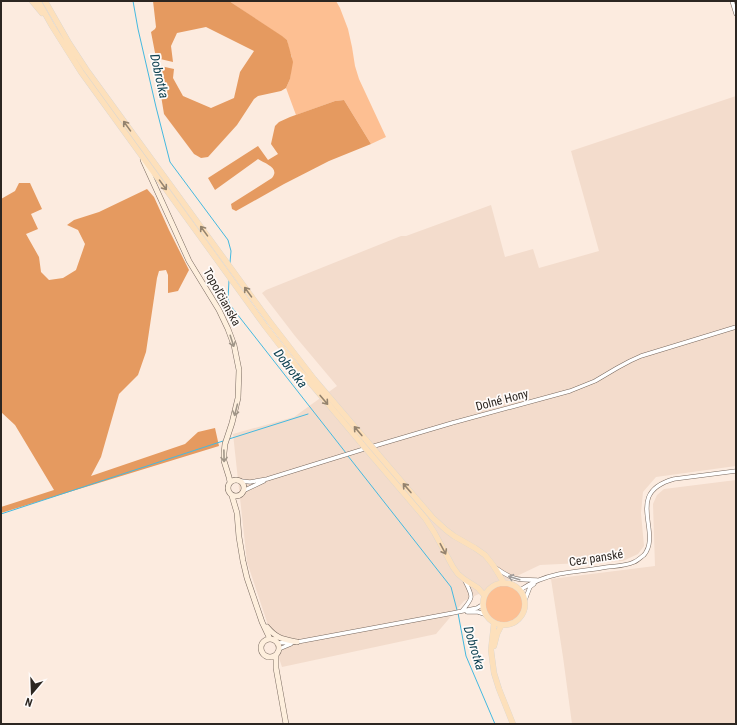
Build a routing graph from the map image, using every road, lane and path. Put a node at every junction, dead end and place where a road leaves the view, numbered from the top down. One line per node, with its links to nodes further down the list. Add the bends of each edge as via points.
1 (32, 1): 8 (main road)
2 (38, 1): 8 (main road)
3 (45, 1): 7 (main road)
4 (48, 1): 7 (main road)
5 (732, 1): 6 (street)
6 (736, 14)
7 (54, 18): 11 (main road, one-way to 7, via 234,273 112,106)
8 (52, 26): 9 (main road)
9 (140, 154): 11 (main road, one-way to 11, via 296,366); 15 (street, Topoľčianska, one-way to 15, via 185,253 222,316 234,346 239,370 238,398 224,452)
10 (736, 327): 13 (street, Dolné Hony, via 641,356 595,381 570,391)
11 (364, 442): 19 (main road, one-way to 11, bridge, via 485,555 450,533 433,518 378,454); 20 (main road, one-way to 20, bridge, via 372,456 424,518 453,567)
12 (736, 471): 21 (street, Cez panské, via 674,479 655,488 649,496 647,510 649,544 644,555 635,562 559,574)
13 (268, 478): 14 (street, Dolné Hony); 16 (street, Dolné Hony)
14 (241, 481): 15 (street); 16 (street, via 244,486)
15 (230, 482): 17 (street, via 227,489)
16 (241, 494): 17 (street); 18 (street)
17 (232, 496): 18 (street)
18 (237, 513): 29 (street, via 243,561)
19 (492, 565): 21 (street, one-way to 19, via 513,579); 22 (main road)
20 (464, 579): 24 (main road); 27 (street, via 472,597)
21 (540, 580): 23 (street); 25 (street, via 530,587)
22 (504, 583): 23 (main road); 24 (main road, via 492,586)
23 (520, 590): 25 (main road)
24 (484, 595): 26 (main road)
25 (525, 600): 31 (main road, via 519,619 515,623)
26 (482, 605): 27 (street); 28 (main road)
27 (462, 612): 28 (street); 34 (street)
28 (484, 614): 30 (main road)
29 (262, 622): 32 (street); 33 (street); 34 (street, via 278,638)
30 (494, 623): 31 (main road); 37 (main road, via 490,650)
31 (502, 626): 37 (main road, via 497,634)
32 (270, 639): 33 (street); 35 (street)
33 (264, 641): 38 (street, via 261,651)
34 (297, 642): 35 (street)
35 (278, 646): 36 (street)
36 (276, 655): 38 (street); 39 (street)
37 (492, 656): 41 (main road, via 498,689)
38 (269, 657): 39 (street)
39 (276, 668): 40 (street)
40 (286, 724)
41 (513, 724)

